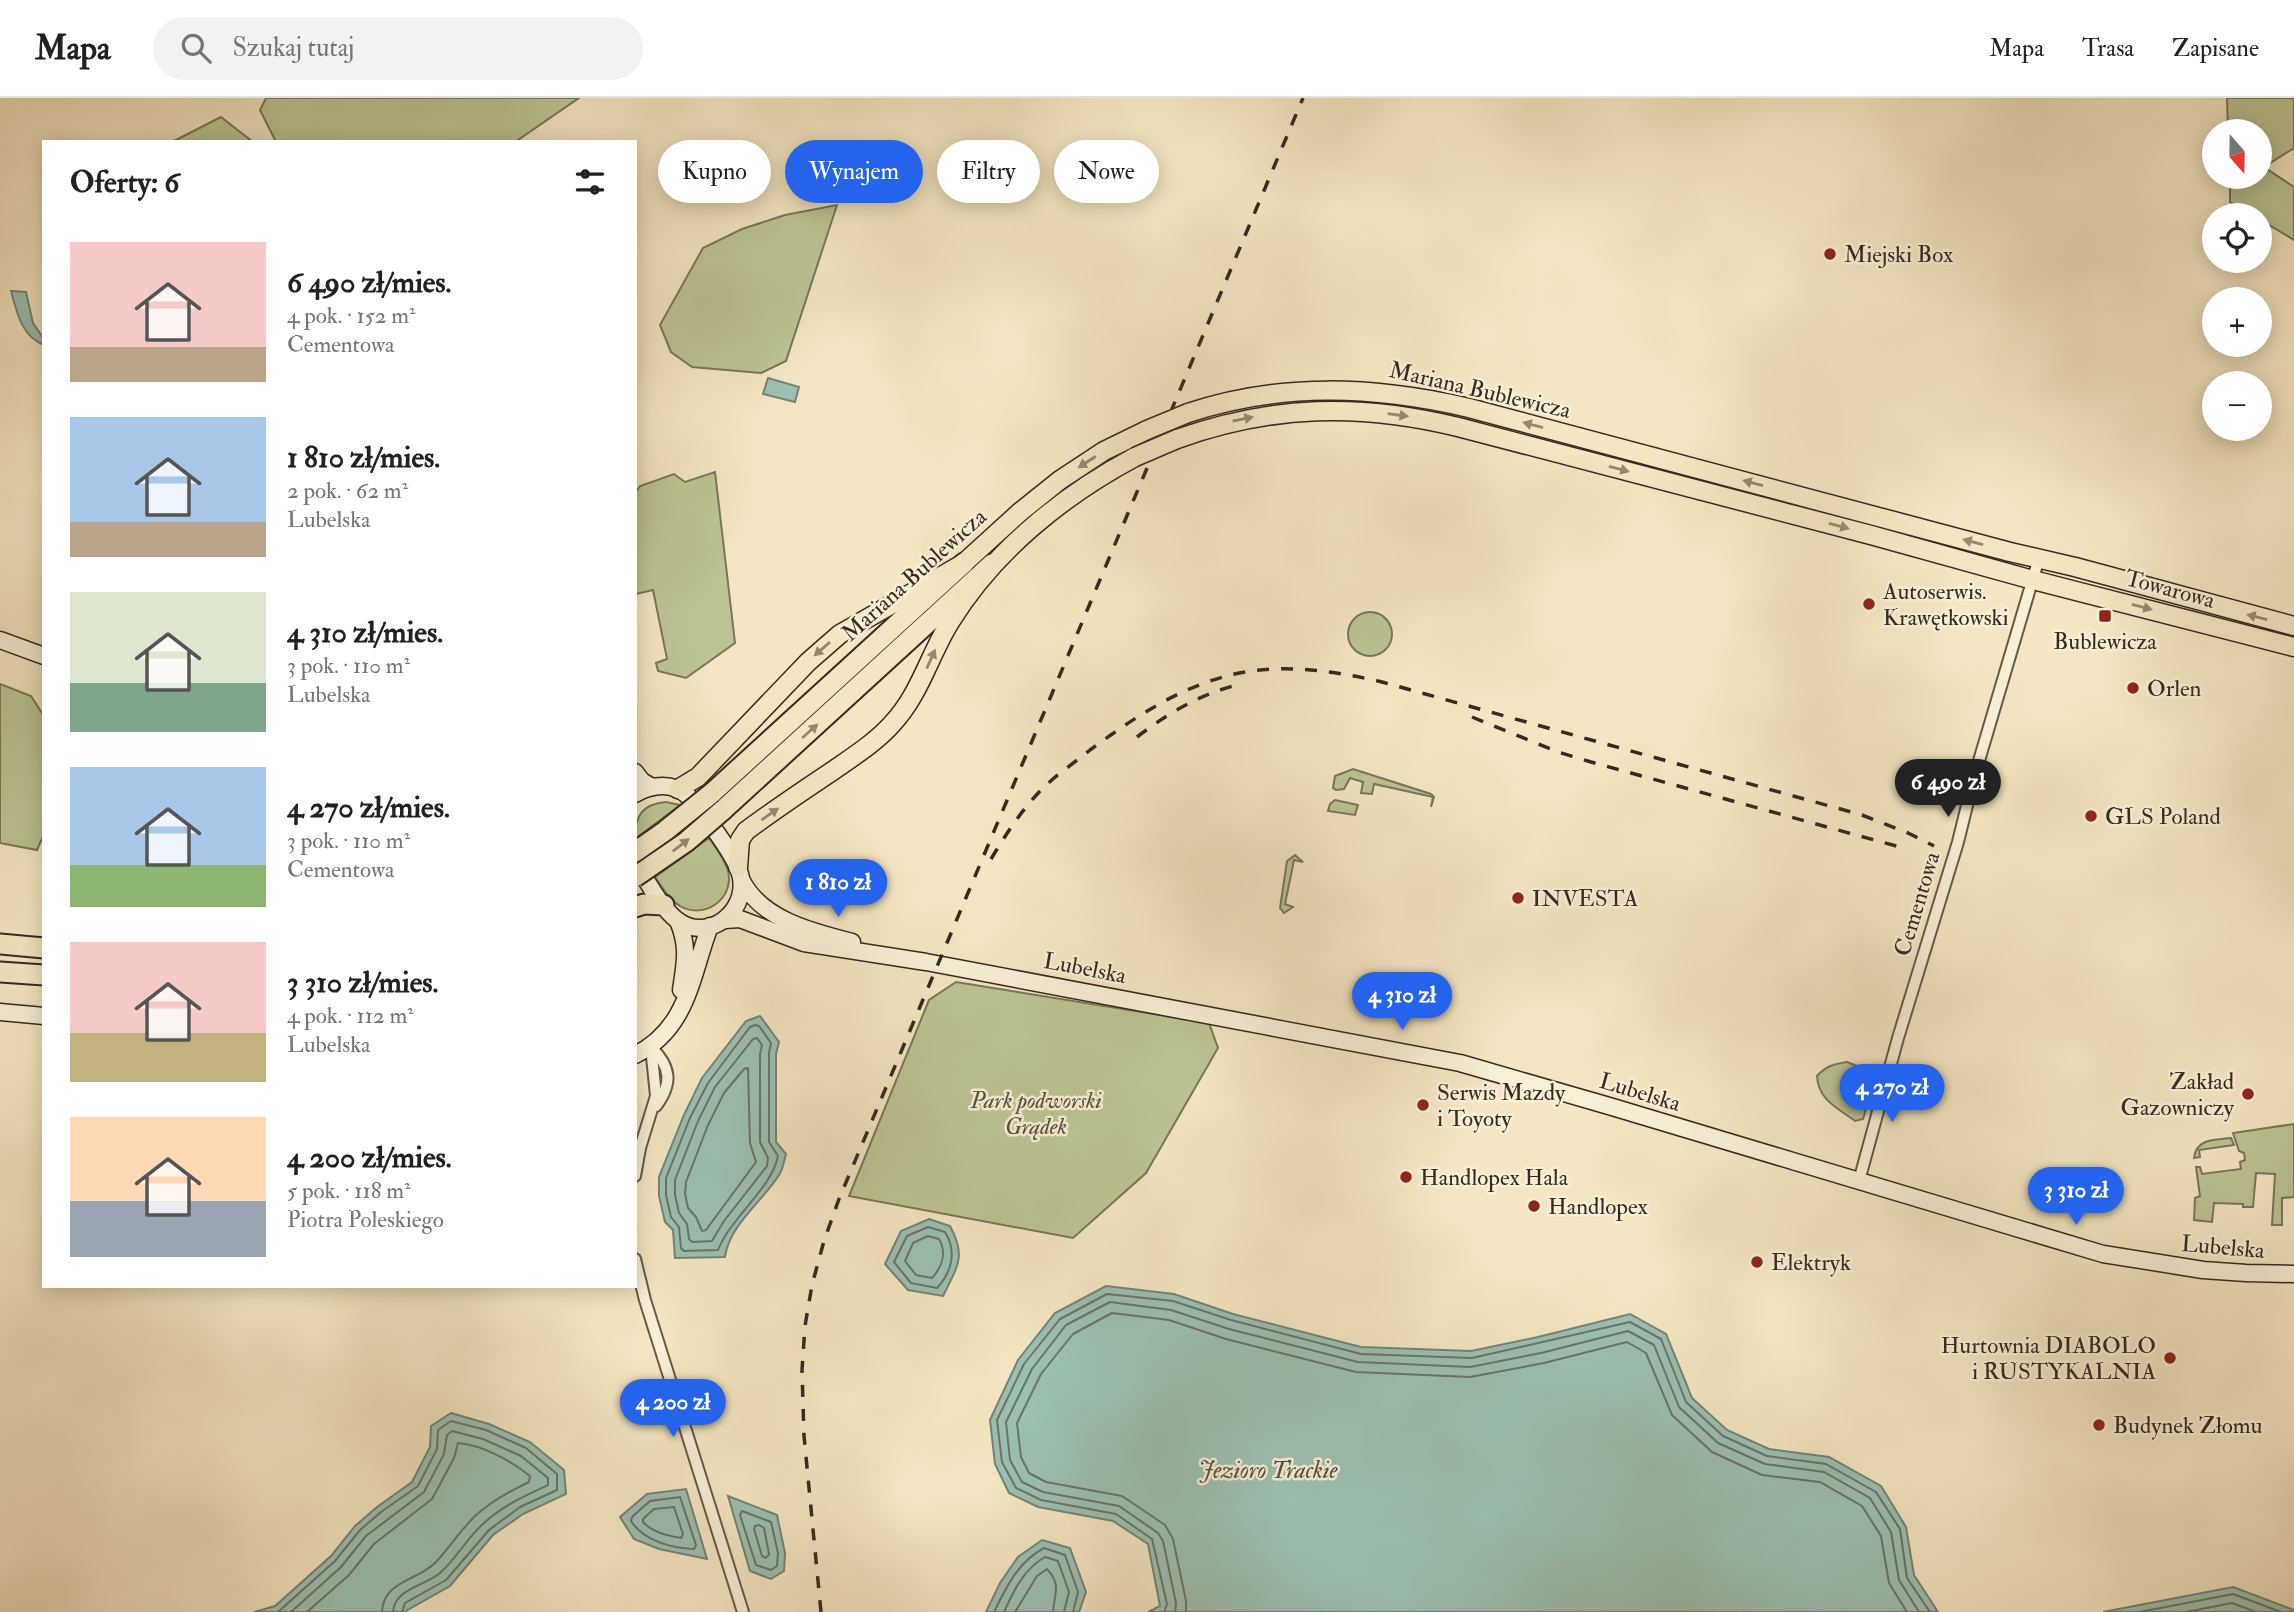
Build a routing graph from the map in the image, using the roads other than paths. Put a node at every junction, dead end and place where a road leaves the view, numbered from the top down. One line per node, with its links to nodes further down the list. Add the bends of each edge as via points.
1 (2039, 558): 2 (main road, Mariana Bublewicza, one-way to 2, bridge, via 1469,408 1357,390 1304,390 1246,398 1147,429 1059,480); 4 (street, Cementowa); 5 (main road, Towarowa, one-way to 1)
2 (964, 563): 11 (main road, one-way to 11, via 840,634 698,777); 13 (highway, Mariana Bublewicza, bridge, via 712,793)
3 (992, 564): 4 (main road, Mariana Bublewicza, one-way to 4, bridge, via 1061,504 1135,457 1228,422 1287,412 1350,410 1406,416 1484,433); 15 (main road, one-way to 3, via 740,839 746,831 891,726 914,695 950,622); 16 (highway, Mariana Bublewicza, one-way to 3, bridge, via 723,810)
4 (2032, 580): 7 (main road, Towarowa, one-way to 7); 31 (street, Cementowa)
5 (2294, 626)
6 (0, 640): 8 (street)
7 (2294, 647)
8 (42, 655)
9 (637, 775): 10 (street)
10 (652, 787): 11 (street); 12 (street)
11 (678, 789): 15 (street, Lubelska, via 693,802)
12 (637, 793)
13 (637, 851)
14 (637, 866): 17 (street)
15 (740, 874): 20 (street, via 739,903); 23 (street, Lubelska, via 759,905 813,932)
16 (637, 876)
17 (664, 905): 18 (highway); 19 (street)
18 (637, 906)
19 (678, 920): 20 (street, Lubelska, via 698,928); 28 (street, via 686,957 677,1009)
20 (718, 923): 23 (street, Lubelska, via 740,919 803,943); 28 (street, via 685,1004)
21 (0, 944): 22 (highway)
22 (42, 948)
23 (926, 962): 31 (street, Lubelska, via 1460,1063)
24 (0, 972): 25 (highway)
25 (42, 975)
26 (0, 1012): 27 (street)
27 (42, 1016)
28 (651, 1047): 29 (street); 30 (street, via 656,1096)
29 (637, 1054)
30 (637, 1167)
31 (1859, 1181): 33 (street, Lubelska, via 2102,1254 2203,1270)
32 (637, 1267): 34 (street)
33 (2294, 1274)
34 (743, 1612)

